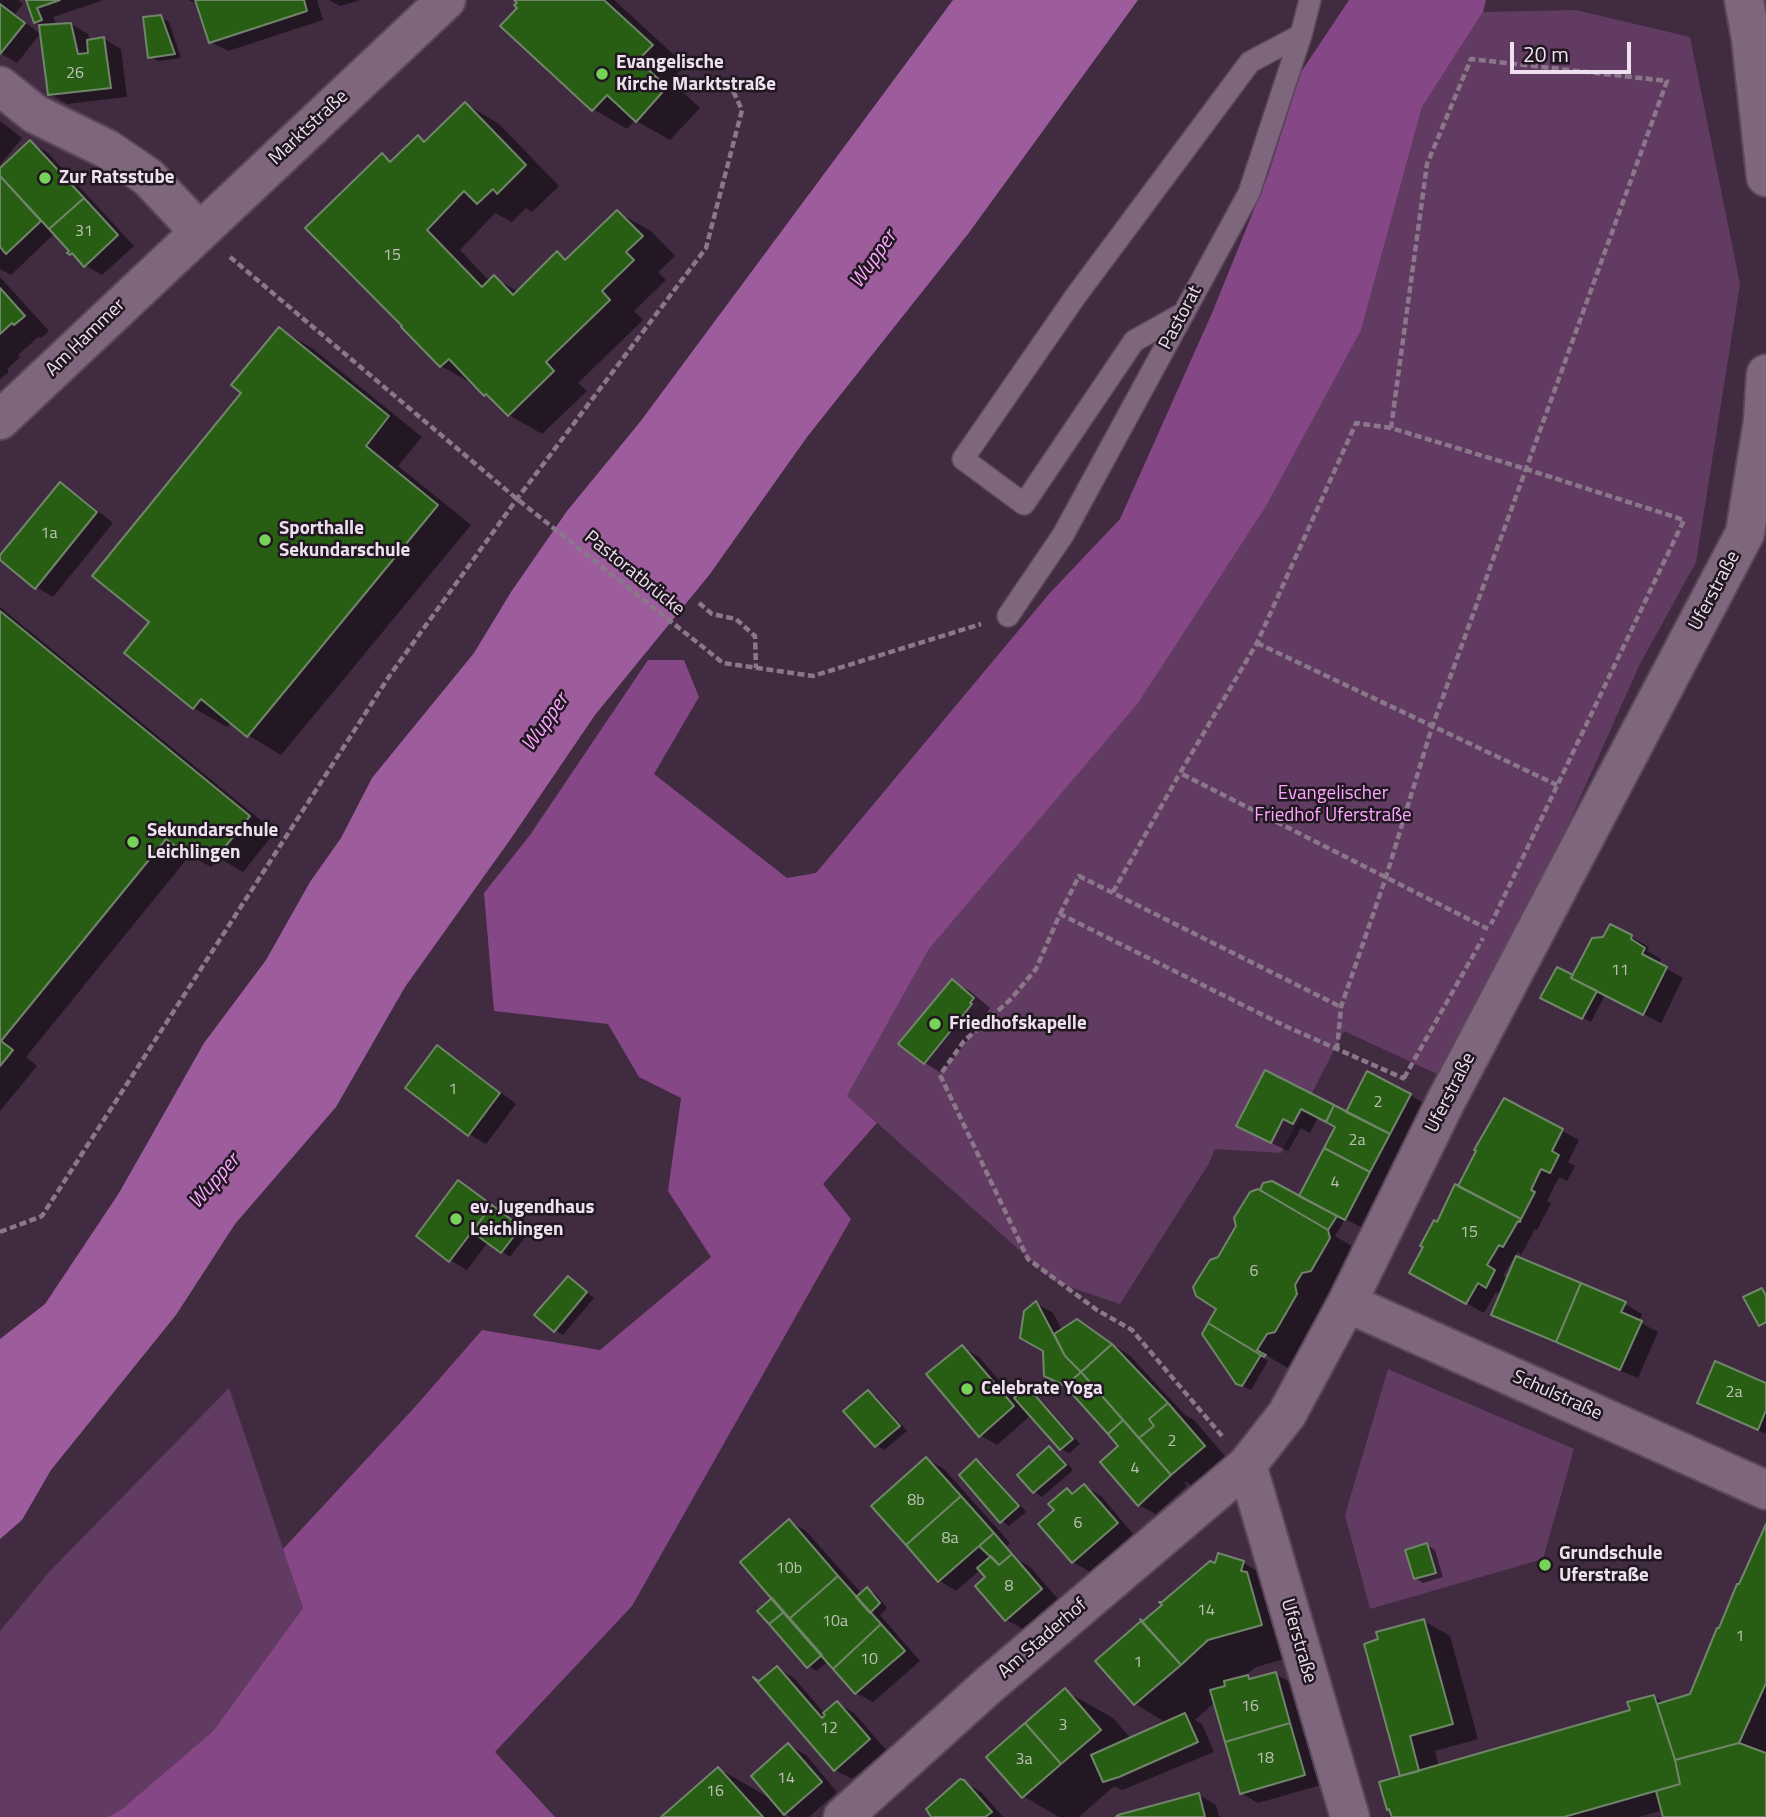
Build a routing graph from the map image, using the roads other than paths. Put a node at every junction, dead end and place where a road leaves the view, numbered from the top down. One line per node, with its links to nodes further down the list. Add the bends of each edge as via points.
1 (446, 0): 7 (street, Marktstraße)
2 (1310, 0): 4 (lane, Pastorat)
3 (1744, 0): 6 (street)
4 (1301, 35): 8 (lane, Pastorat, via 1249,193); 8 (lane, via 1250,62 1075,297 963,459 1024,504 1134,341)
5 (0, 86): 7 (street, via 35,114 107,149 148,177)
6 (1766, 177)
7 (185, 244): 10 (street, Am Hammer)
8 (1184, 313): 12 (lane, Pastorat, via 1063,535)
9 (1766, 374): 11 (street, Uferstraße)
10 (0, 420)
11 (1756, 538): 13 (street, Uferstraße, via 1446,1101)
12 (1008, 616)
13 (1347, 1303): 14 (street, Uferstraße, via 1287,1415); 15 (street, Schulstraße)
14 (1247, 1465): 16 (street, Am Staderhof, via 990,1684); 17 (street, Uferstraße)
15 (1766, 1490)
16 (843, 1817)
17 (1350, 1817)

